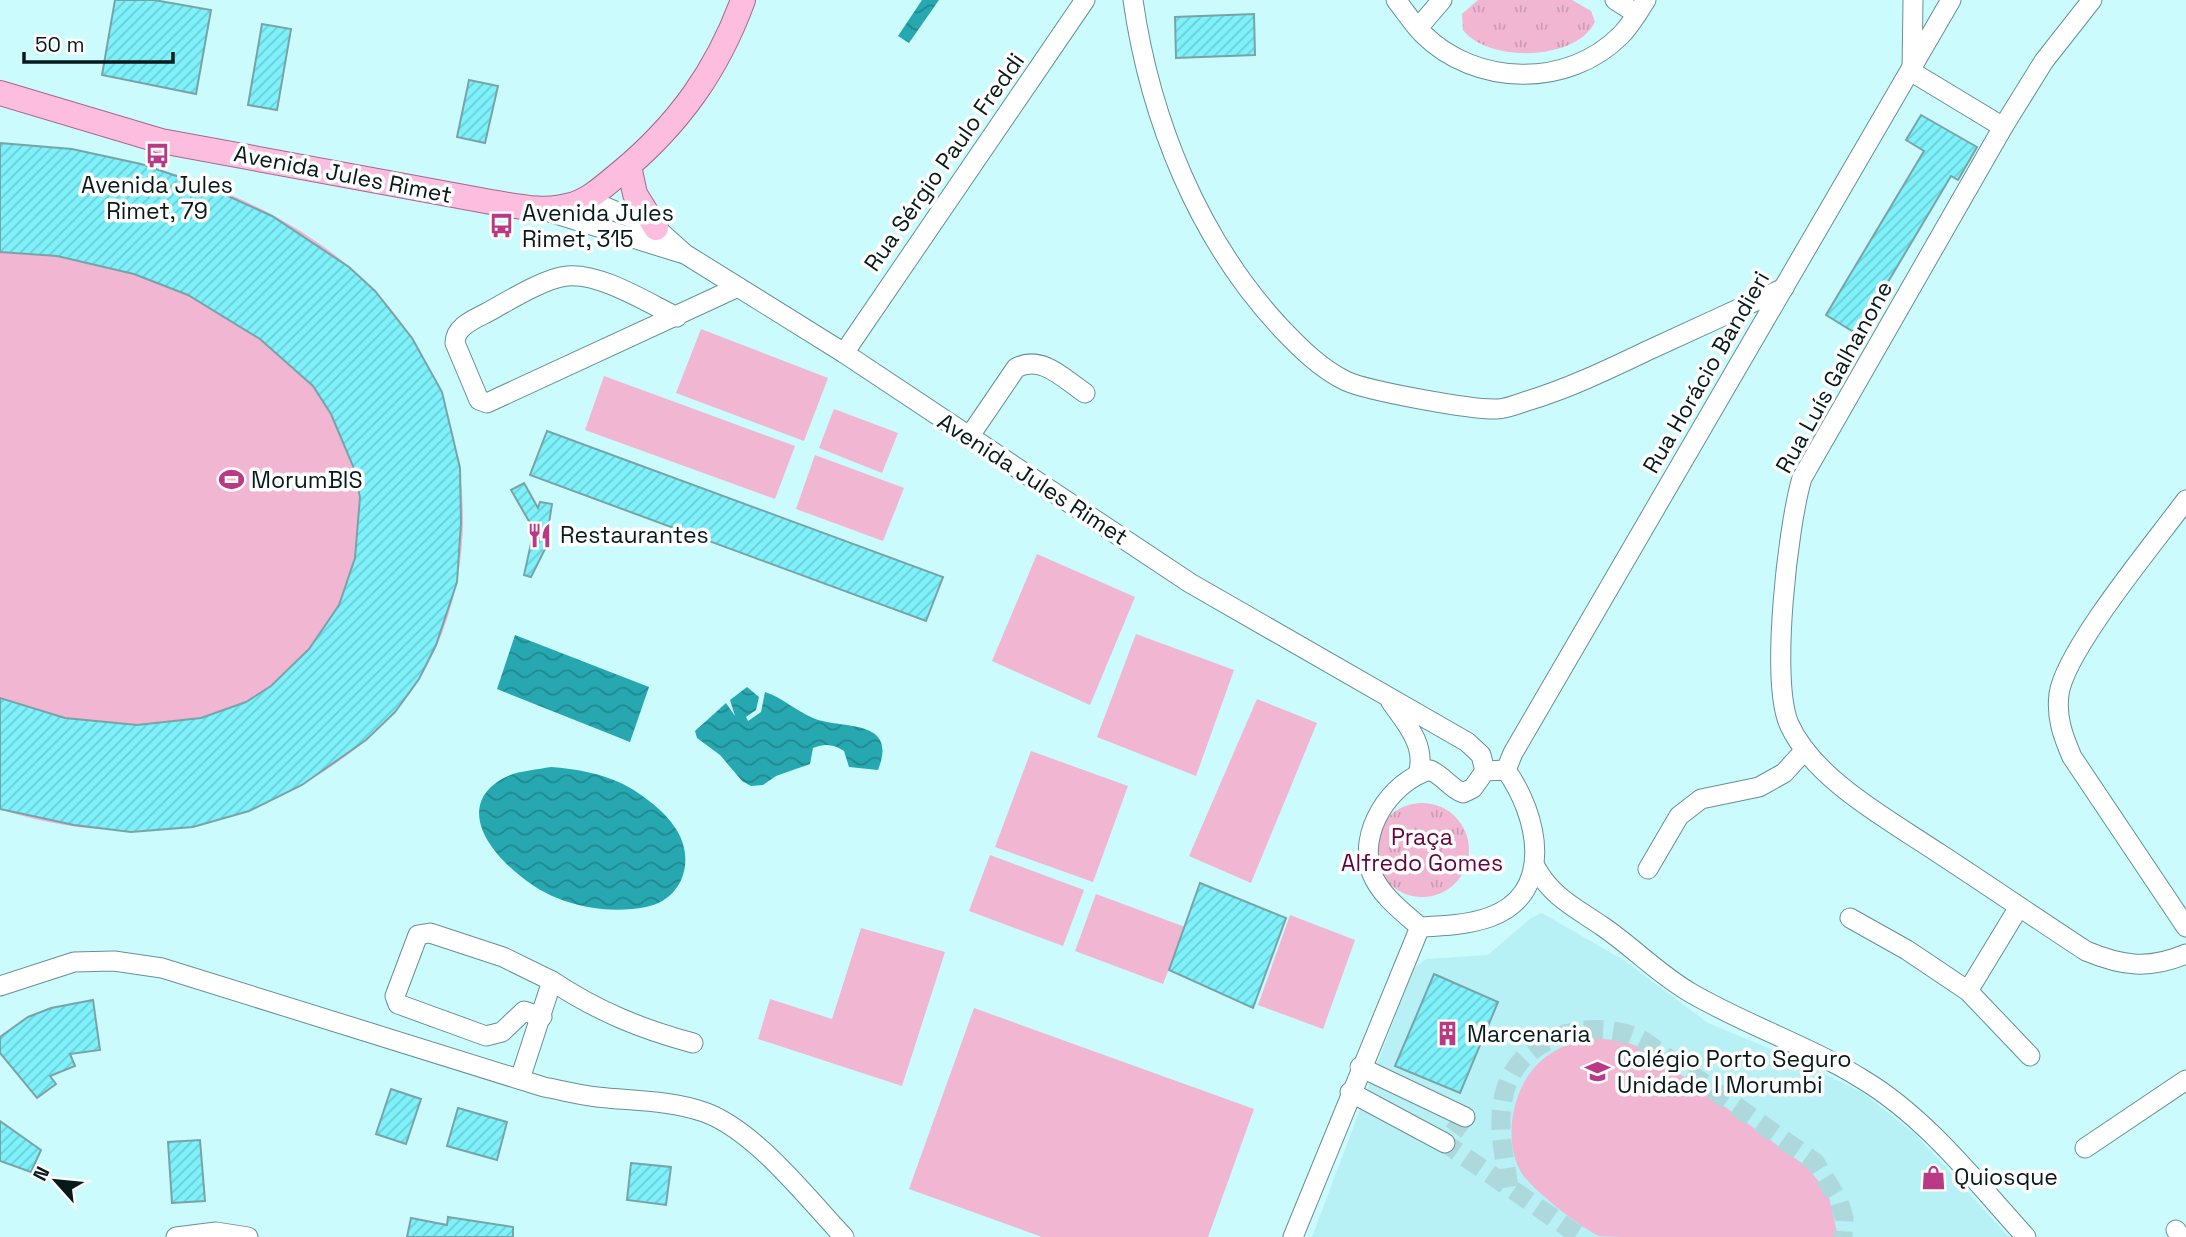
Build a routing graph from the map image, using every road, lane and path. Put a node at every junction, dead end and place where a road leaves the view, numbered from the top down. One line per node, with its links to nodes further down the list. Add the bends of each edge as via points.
1 (743, 0): 15 (main road, via 728,41 703,85 681,116)
2 (1085, 0): 23 (street, Rua Sérgio Paulo Freddi)
3 (1133, 0): 21 (street, via 1139,43 1171,147 1228,265 1304,353 1347,382 1498,410 1580,384)
4 (1396, 0): 11 (street)
5 (1442, 0): 11 (street)
6 (1615, 0): 10 (street)
7 (1913, 0): 12 (street)
8 (1951, 0): 12 (street, Rua Horácio Bandieri)
9 (2092, 0): 14 (street, Rua Luís Galhanone, via 2044,61)
10 (1641, 7): 11 (street, via 1621,35 1601,51 1575,66 1537,74 1500,74 1473,67)
11 (1418, 28)
12 (1912, 72): 14 (street); 21 (street, Rua Horácio Bandieri)
13 (0, 93): 17 (main road, Avenida Jules Rimet, via 161,141)
14 (2003, 127): 28 (street, Rua Luís Galhanone, via 1802,478 1791,526 1780,677 1786,715)
15 (629, 166): 16 (main road); 18 (main road, via 635,194)
16 (586, 199): 17 (main road); 18 (street, Avenida Jules Rimet)
17 (540, 209): 19 (street, Avenida Jules Rimet)
18 (656, 228): 19 (street, Avenida Jules Rimet)
19 (685, 254): 20 (street, Avenida Jules Rimet)
20 (738, 287): 22 (street); 23 (street, Avenida Jules Rimet)
21 (1784, 288): 29 (street, Rua Horácio Bandieri)
22 (677, 317): 22 (street, via 488,403 479,400 455,343 464,326 568,276 596,280)
23 (844, 353): 25 (street, Avenida Jules Rimet)
24 (1085, 393): 25 (street, via 1041,363 1027,362 1016,368)
25 (969, 437): 27 (street, Avenida Jules Rimet, via 1190,583)
26 (2186, 500): 37 (street, via 2088,634 2066,673 2058,712 2072,757)
27 (1386, 696): 30 (street, Avenida Jules Rimet, via 1467,742 1481,755); 31 (street, Avenida Jules Rimet, via 1416,737)
28 (1805, 750): 33 (street, via 1784,773 1759,787 1702,799 1679,816); 34 (street, Rua Luís Galhanone, via 1823,771 1877,811)
29 (1506, 770): 30 (street); 32 (street, via 1521,791 1534,827)
30 (1485, 771): 31 (street, via 1473,788 1463,793 1454,790 1442,775 1430,770)
31 (1418, 774): 36 (street, via 1401,783 1380,812 1369,864 1381,889)
32 (1536, 868): 36 (street, via 1524,891 1489,917); 56 (street, via 1558,898 1688,991 1825,1058 1890,1098)
33 (1648, 869)
34 (2019, 907): 38 (street, Rua Luís Galhanone, via 2086,951 2116,963 2142,967); 41 (street)
35 (1850, 918): 41 (street)
36 (1420, 927): 45 (street)
37 (2186, 927)
38 (2186, 954)
39 (552, 981): 42 (street); 42 (street, via 503,957 425,932 416,938 396,996 398,1004 486,1036 502,1032 524,1011); 43 (street, via 618,1019)
40 (0, 986): 46 (street, via 74,962 114,961 162,968)
41 (1968, 991): 44 (street)
42 (542, 1017): 46 (street)
43 (693, 1044)
44 (2030, 1056)
45 (1360, 1067): 48 (street); 49 (street)
46 (520, 1079): 54 (street, via 583,1094 663,1102 705,1112 761,1151)
47 (2186, 1080): 51 (street)
48 (1350, 1092): 50 (street); 55 (street)
49 (1465, 1117)
50 (1445, 1143)
51 (2085, 1148)
52 (176, 1237): 53 (street, via 216,1232)
53 (248, 1237)
54 (844, 1237)
55 (1293, 1237)
56 (2026, 1237)

